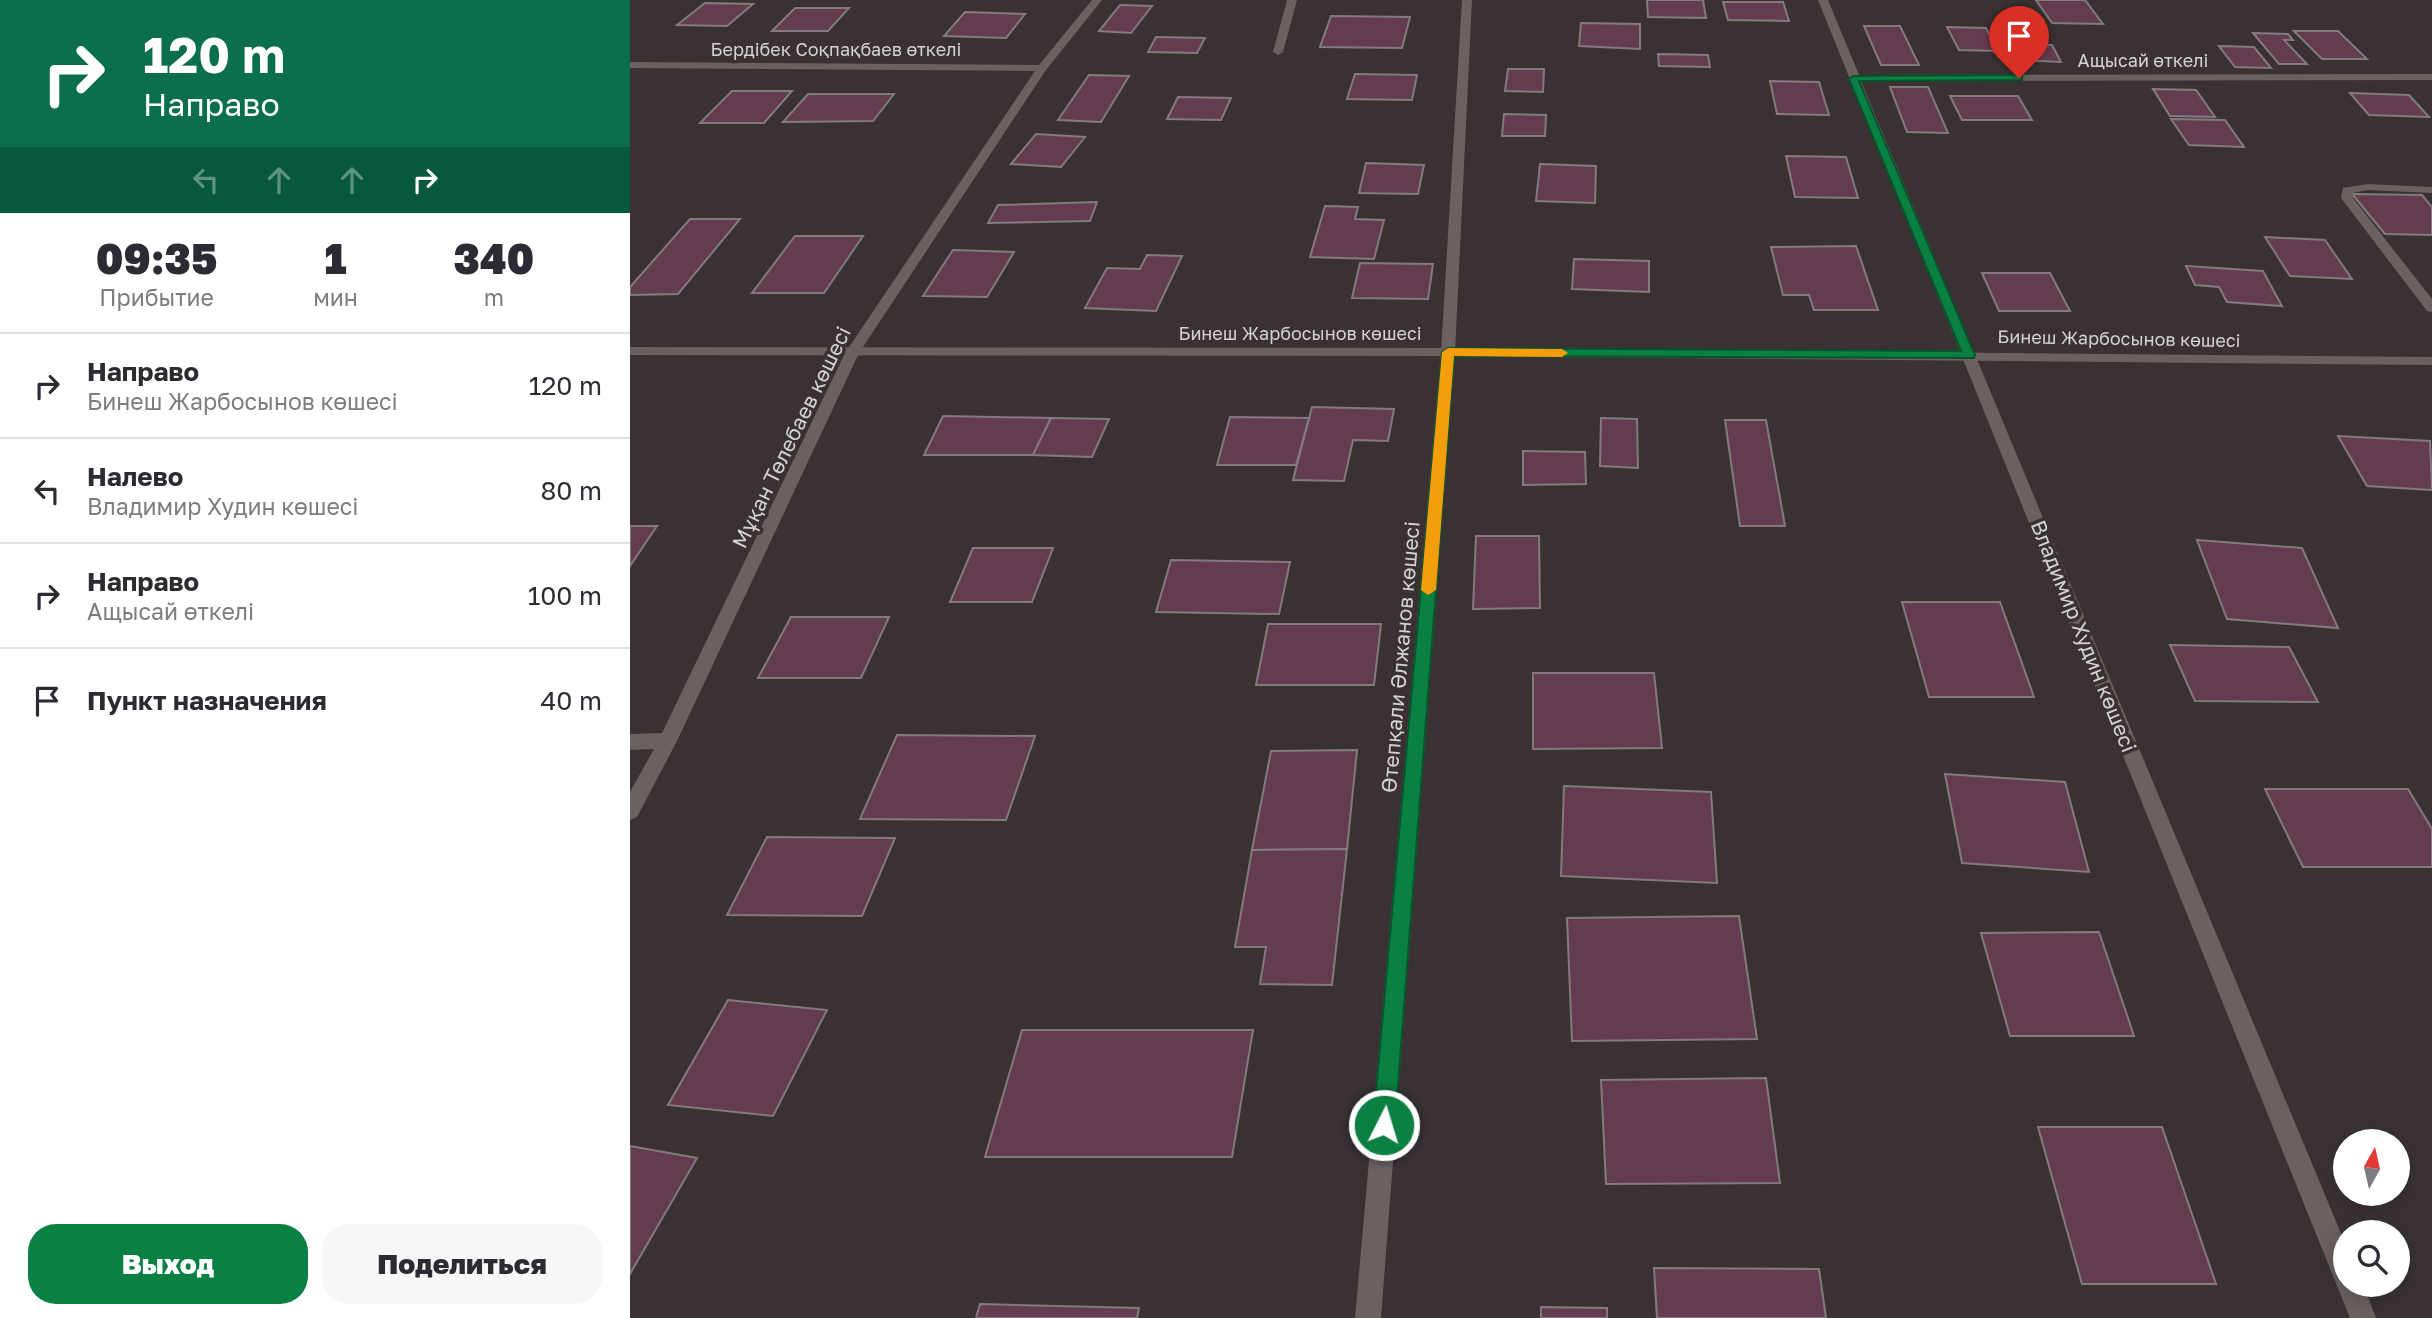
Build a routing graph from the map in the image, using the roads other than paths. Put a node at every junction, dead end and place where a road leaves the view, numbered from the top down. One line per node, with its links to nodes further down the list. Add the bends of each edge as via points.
1 (1097, 0): 7 (street, Мұқан Төлебаев көшесі)
2 (1292, 0): 5 (street)
3 (1467, 0): 13 (street, Өтепқали Әлжанов көшесі)
4 (1823, 0): 9 (street, Владимир Худин көшесі)
5 (1278, 52)
6 (630, 65): 7 (street, Бердібек Соқпақбаев өткелі)
7 (1042, 68): 14 (street, Мұқан Төлебаев көшесі)
8 (2432, 76): 9 (street, Ащысай өткелі)
9 (1853, 79): 15 (street, Владимир Худин көшесі)
10 (2432, 190): 11 (street, via 2367,187 2347,190 2347,198)
11 (2432, 308)
12 (630, 351): 14 (street, Бинеш Жарбосынов көшесі)
13 (1448, 352): 14 (street, Бинеш Жарбосынов көшесі); 15 (street, Бинеш Жарбосынов көшесі); 22 (street, Өтепқали Әлжанов көшесі)
14 (852, 353): 17 (street, Мұқан Төлебаев көшесі)
15 (1969, 355): 16 (street, Бинеш Жарбосынов көшесі); 20 (street, Владимир Худин көшесі)
16 (2432, 361)
17 (668, 741): 18 (street); 19 (street, Мұқан Төлебаев көшесі)
18 (630, 742)
19 (630, 811)
20 (2333, 1244)
21 (2355, 1297): 23 (street)
22 (1368, 1318)
23 (2363, 1318)

